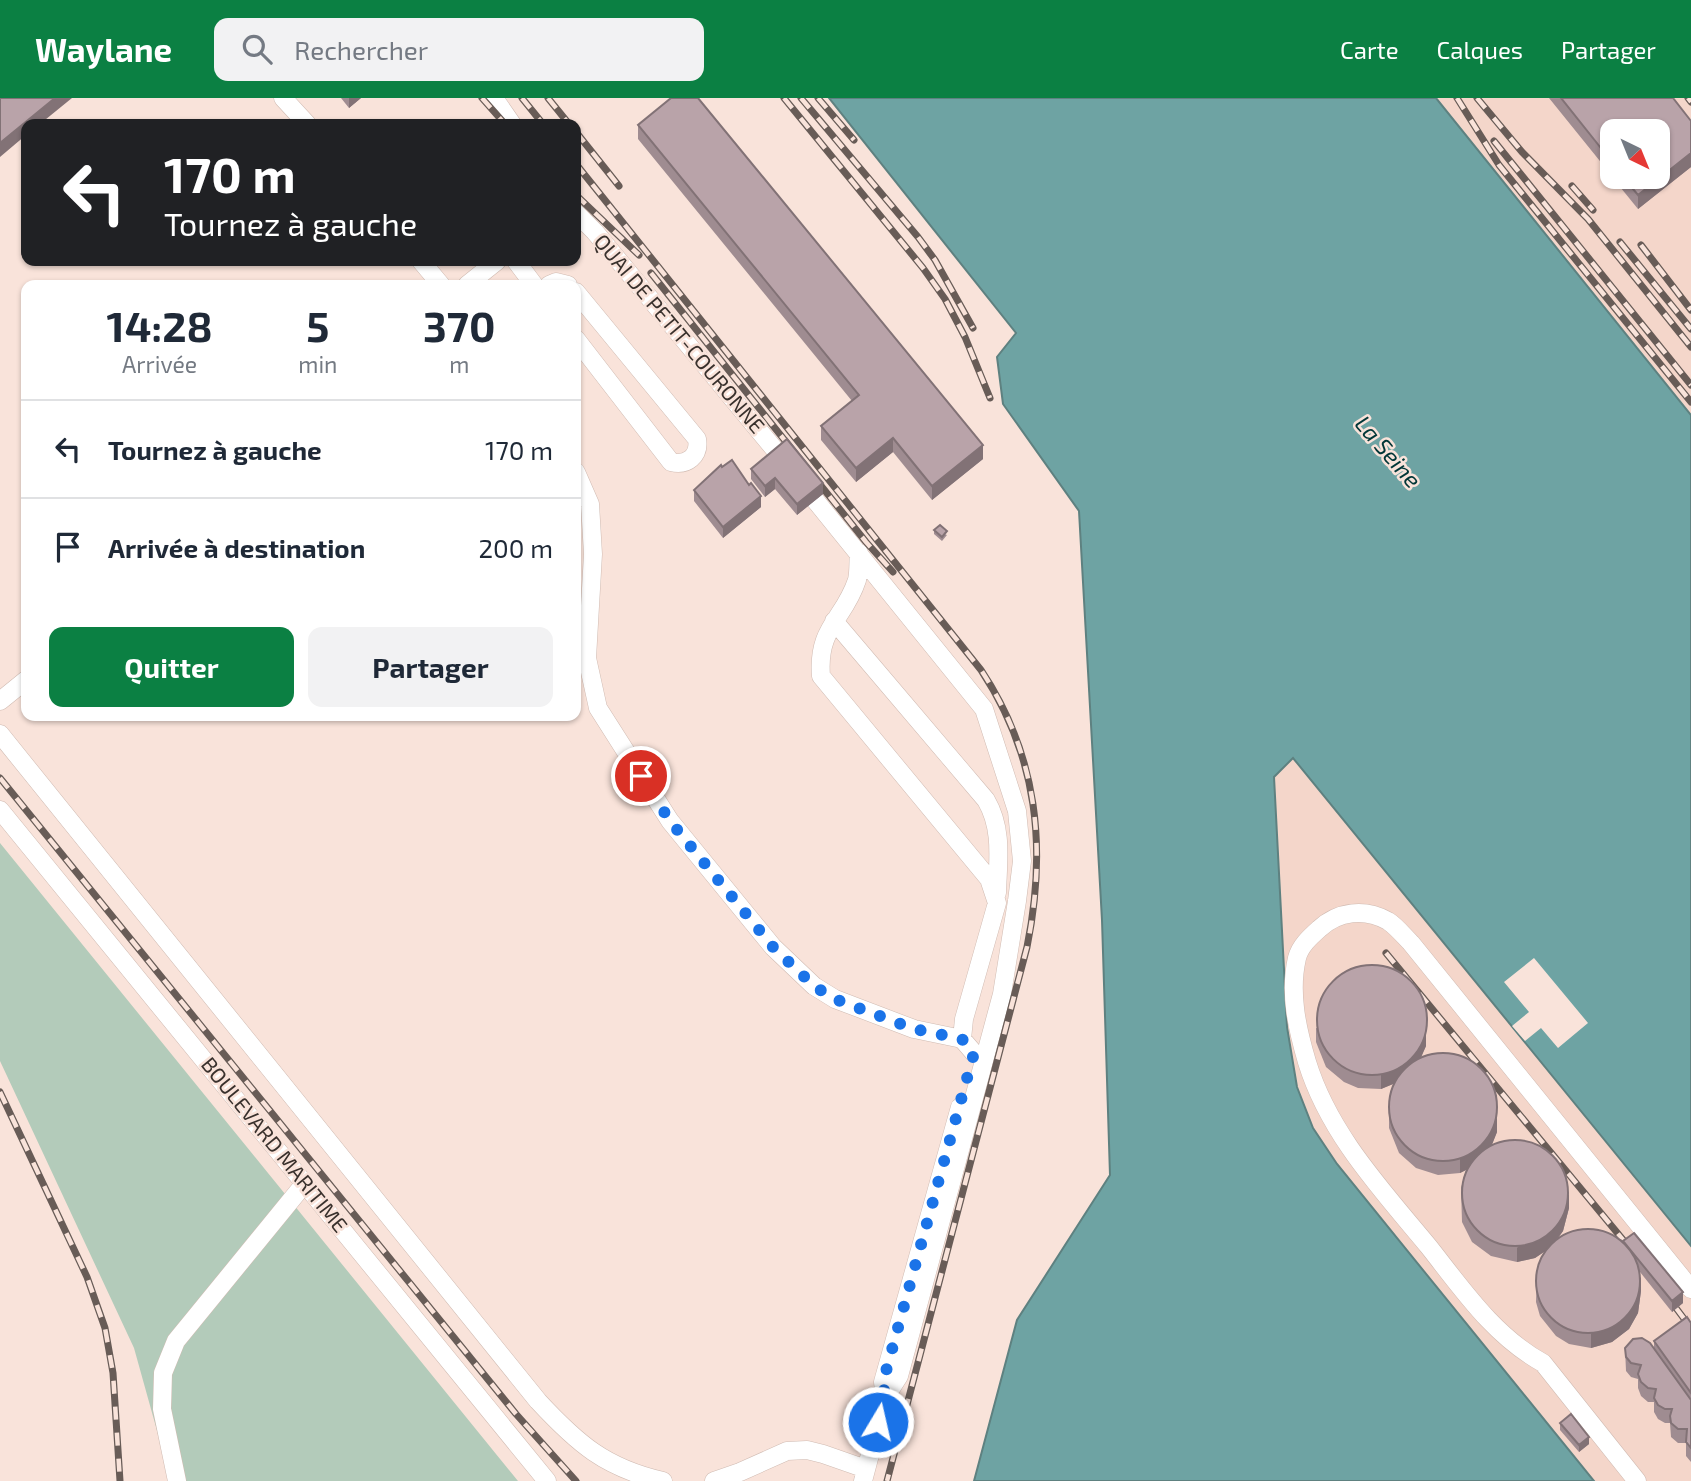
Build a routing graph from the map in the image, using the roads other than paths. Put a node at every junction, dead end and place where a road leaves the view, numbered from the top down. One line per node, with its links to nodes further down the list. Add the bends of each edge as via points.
1 (283, 98): 3 (street)
2 (494, 98): 4 (street)
3 (302, 119)
4 (509, 119)
5 (581, 218): 12 (street, QUAI DE PETIT-COURONNE)
6 (425, 266): 8 (street)
7 (490, 266): 9 (street)
8 (437, 280)
9 (473, 280)
10 (581, 298): 11 (street, via 697,439 691,459 671,462)
11 (581, 345)
12 (780, 456)
13 (581, 483): 22 (street, via 590,504 593,554 587,659 598,708 670,821 773,947 814,986 835,999)
14 (815, 500): 15 (street)
15 (859, 553): 16 (street, via 857,579); 22 (street, via 984,709 1017,811 1022,862 1002,994)
16 (834, 621): 21 (street, via 995,815); 21 (street, via 819,656 821,676 989,879)
17 (21, 684): 18 (street)
18 (0, 701)
19 (0, 734): 28 (street, via 538,1401 596,1455)
20 (0, 810): 23 (street, BOULEVARD MARITIME)
21 (997, 903): 22 (street, via 964,1019)
22 (973, 1049): 25 (street, via 962,1147 899,1376 885,1398)
23 (305, 1184): 26 (street, via 176,1341 163,1373 162,1409); 27 (street, BOULEVARD MARITIME)
24 (1691, 1289): 30 (street, via 1411,943 1389,922 1352,912 1312,934 1298,955 1293,999 1307,1062 1330,1117 1377,1184 1496,1330 1543,1363)
25 (864, 1475): 29 (street, via 807,1450 787,1451)
26 (177, 1481)
27 (547, 1481)
28 (663, 1481)
29 (714, 1481)
30 (1637, 1481)

